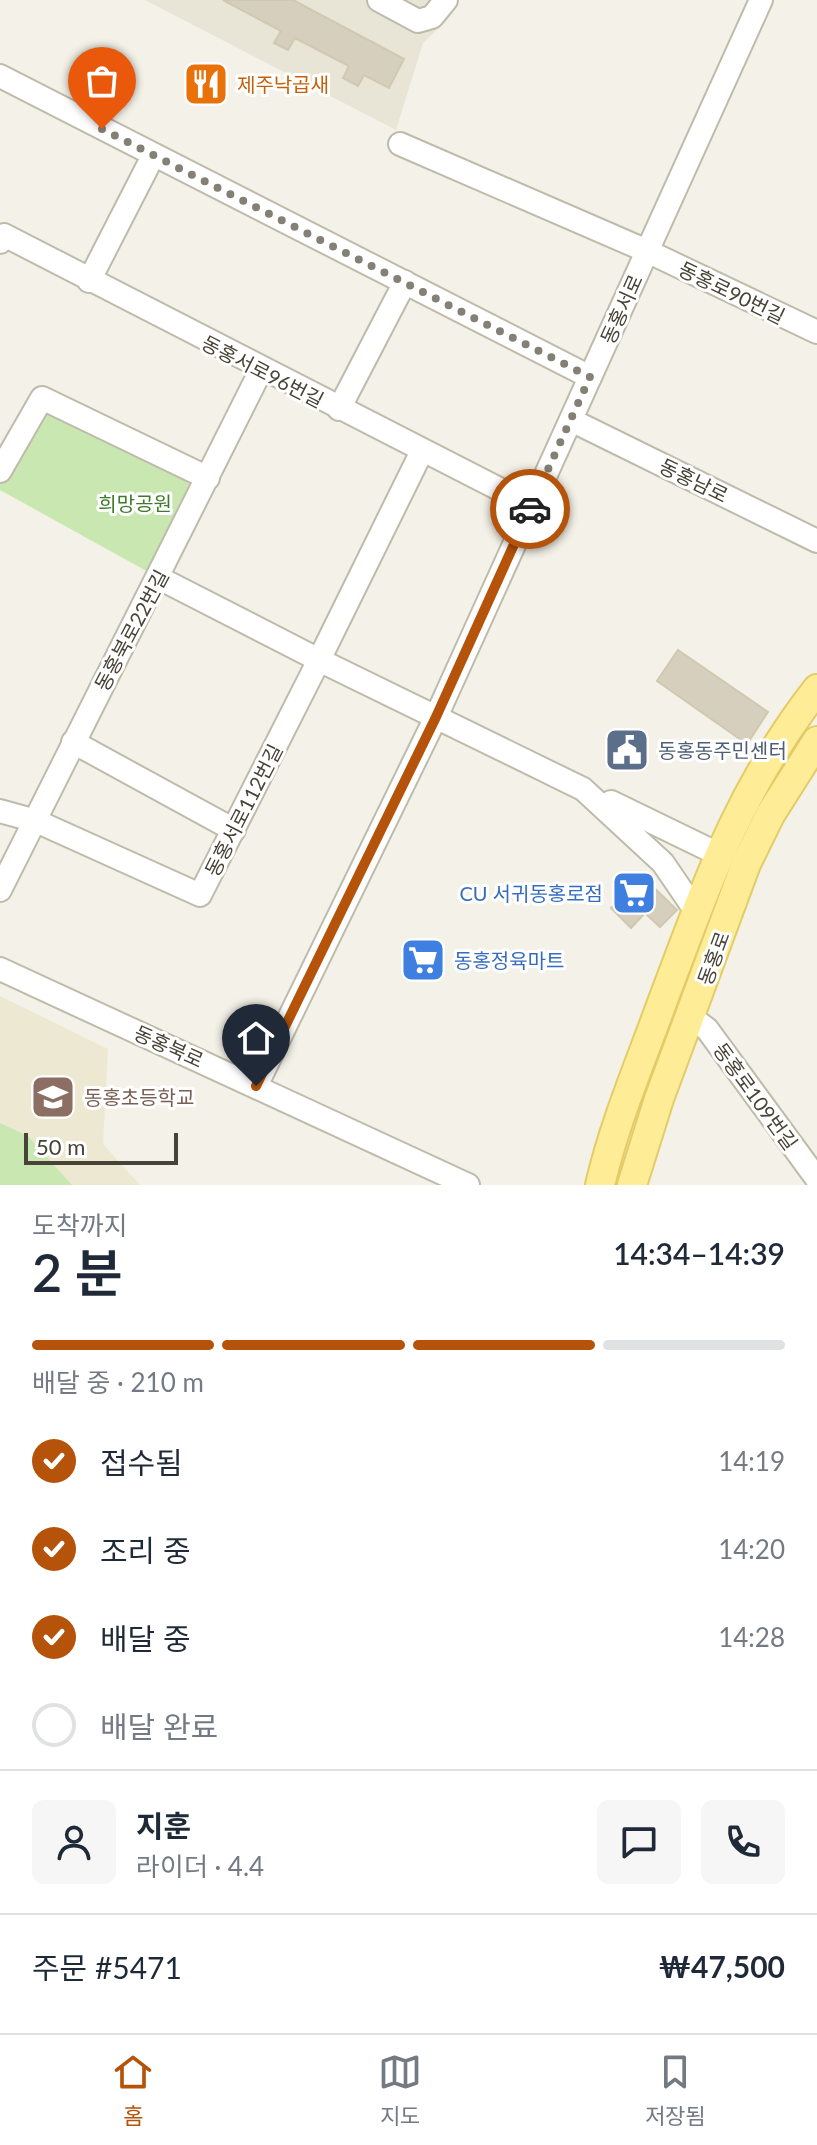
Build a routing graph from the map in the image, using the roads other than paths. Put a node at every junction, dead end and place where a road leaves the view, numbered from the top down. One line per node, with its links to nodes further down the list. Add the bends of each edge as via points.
1 (379, 0): 2 (street, via 418,21 432,17)
2 (446, 0)
3 (761, 0): 8 (street, 동홍서로)
4 (0, 76): 6 (street)
5 (400, 144): 8 (street, 동홍서로)
6 (153, 156): 9 (street); 10 (street)
7 (0, 242): 9 (street, 동홍서로96번길, via 4,235)
8 (647, 251): 11 (street, 동홍로90번길); 13 (street, 동홍서로)
9 (89, 281): 12 (street, 동홍서로96번길)
10 (405, 282): 13 (street); 14 (street)
11 (815, 324)
12 (261, 370): 14 (street, 동홍서로96번길); 18 (street, 동홍북로22번길)
13 (590, 377): 15 (street, 동홍서로)
14 (339, 409): 16 (street, 동홍서로96번길)
15 (571, 420): 19 (street, 동홍서로); 20 (street, 동홍남로)
16 (422, 451): 19 (street, 동홍서로96번길); 22 (street)
17 (0, 471): 18 (street, via 42,398)
18 (208, 478): 21 (street, 동홍북로22번길)
19 (532, 506): 24 (street, 동홍서로)
20 (817, 541)
21 (159, 578): 22 (street); 26 (street, 동홍북로22번길)
22 (319, 660): 24 (street); 30 (street, 동홍서로112번길)
23 (817, 689): 31 (main road, 동홍로, via 771,753)
24 (436, 717): 27 (street, 동홍로); 36 (street, 동홍서로)
25 (817, 741): 35 (main road, 동홍로, via 746,864)
26 (73, 742): 29 (street, 동홍북로22번길); 30 (street)
27 (583, 789): 31 (street); 33 (street, 동홍로, via 663,863)
28 (0, 811): 29 (street, 동홍서로112번길)
29 (36, 821): 30 (street, 동홍서로112번길, via 200,895); 32 (street, 동홍북로22번길)
30 (234, 830)
31 (718, 854): 33 (main road, 동홍로)
32 (0, 890)
33 (695, 910): 39 (main road, 동홍로)
34 (0, 969): 36 (street, 동홍북로)
35 (691, 1017): 37 (street, 동홍로109번길, via 707,1029); 40 (main road, 동홍로)
36 (256, 1086): 38 (street, 동홍북로)
37 (817, 1179)
38 (468, 1185)
39 (600, 1185)
40 (632, 1185)

